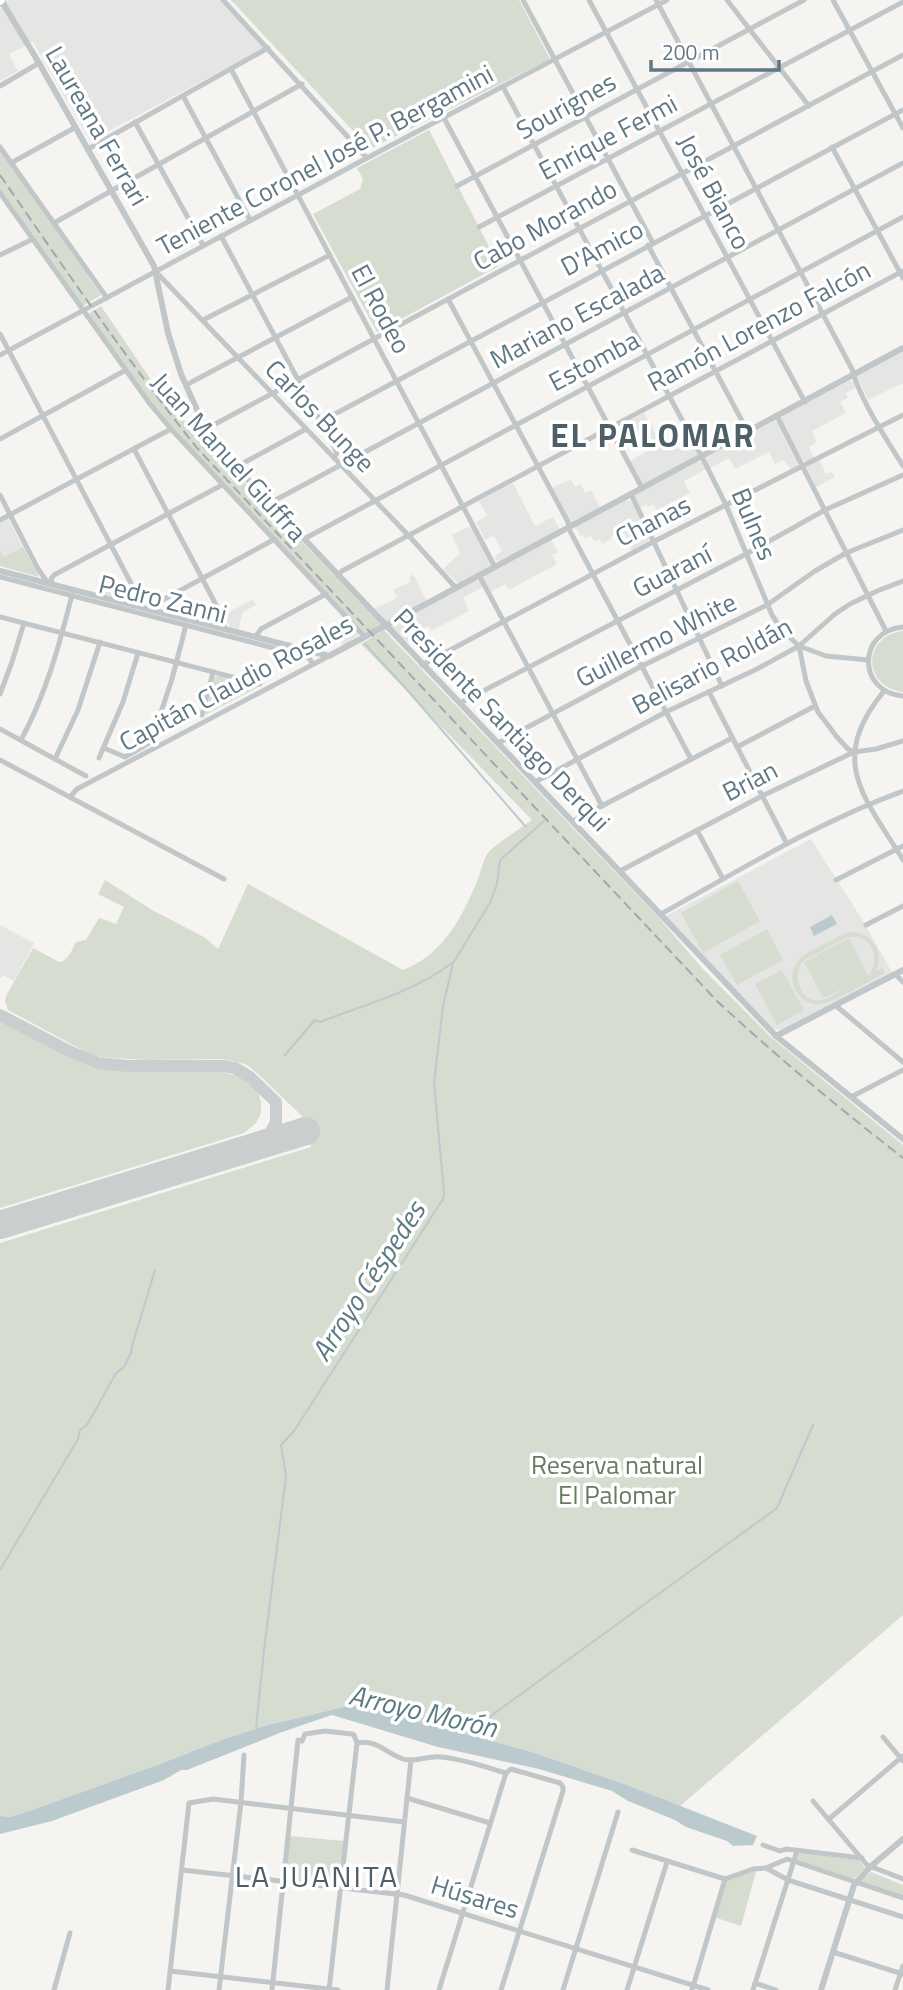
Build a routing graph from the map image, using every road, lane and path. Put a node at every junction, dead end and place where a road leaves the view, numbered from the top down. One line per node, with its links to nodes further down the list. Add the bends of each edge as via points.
1 (1, 0): 18 (street, Laureana Ferrari)
2 (223, 0): 14 (street)
3 (524, 0): 16 (street)
4 (589, 0): 13 (street, José Bianco)
5 (667, 0): 9 (street, Teniente Coronel José P. Bergamini)
6 (727, 0): 11 (street)
7 (804, 0): 11 (street, Sourignes)
8 (833, 0): 12 (street)
9 (657, 2): 13 (street, Teniente Coronel José P. Bergamini); 17 (street)
10 (903, 2): 12 (street, Enrique Fermi)
11 (750, 29): 17 (street, Sourignes); 19 (street)
12 (850, 30): 19 (street, Enrique Fermi); 21 (street)
13 (606, 33): 16 (street, Teniente Coronel José P. Bergamini); 25 (street, José Bianco)
14 (268, 48): 20 (street); 22 (street)
15 (903, 55): 21 (street, Cabo Morando)
16 (555, 60): 24 (street, Teniente Coronel José P. Bergamini); 32 (street)
17 (689, 62): 25 (street, Sourignes); 27 (street)
18 (39, 63): 23 (street); 35 (street, Laureana Ferrari)
19 (780, 67): 27 (street, Enrique Fermi); 28 (street)
20 (231, 69): 26 (street); 30 (street, El Rodeo)
21 (872, 72): 28 (street, Cabo Morando); 31 (street)
22 (302, 84): 30 (street); 44 (street)
23 (0, 86)
24 (503, 87): 33 (street, Teniente Coronel José P. Bergamini); 39 (street, Bulnes)
25 (636, 89): 32 (street, Sourignes); 37 (street, José Bianco)
26 (183, 96): 34 (street); 38 (street)
27 (711, 104): 37 (street, Enrique Fermi); 40 (street)
28 (809, 106): 40 (street, Cabo Morando)
29 (903, 110): 31 (street, D'Amico)
30 (254, 112): 38 (street); 57 (street, El Rodeo)
31 (895, 114): 36 (street); 42 (street, D'Amico)
32 (585, 117): 39 (street, Sourignes); 45 (street)
33 (444, 118): 44 (street, Teniente Coronel José P. Bergamini); 50 (street)
34 (135, 122): 43 (street); 48 (street)
35 (76, 127): 43 (street, Laureana Ferrari); 46 (street)
36 (903, 128)
37 (659, 131): 45 (street, Enrique Fermi); 49 (street, José Bianco)
38 (206, 138): 48 (street); 62 (street)
39 (534, 145): 50 (street, Sourignes); 52 (street, Bulnes)
40 (734, 146): 49 (street, Cabo Morando); 54 (street)
41 (0, 147): 46 (street)
42 (832, 147): 53 (street); 54 (street, D'Amico)
43 (88, 149): 55 (street, Laureana Ferrari)
44 (367, 158): 57 (street, Teniente Coronel José P. Bergamini)
45 (608, 159): 52 (street, Enrique Fermi); 58 (street)
46 (12, 163): 63 (street)
47 (903, 163): 53 (street, Mariano Escalada)
48 (159, 164): 55 (street); 71 (street)
49 (682, 174): 58 (street, Cabo Morando); 59 (street, José Bianco)
50 (475, 176): 51 (street, Sourignes); 60 (street)
51 (457, 186)
52 (557, 187): 60 (street, Enrique Fermi); 65 (street, Bulnes)
53 (855, 188): 66 (street, Mariano Escalada); 67 (street)
54 (756, 189): 59 (street, D'Amico); 66 (street)
55 (112, 191): 63 (street); 77 (street, Laureana Ferrari)
56 (0, 193): 69 (street, Juan Manuel Giuffra)
57 (298, 195): 62 (street, Teniente Coronel José P. Bergamini); 73 (street, El Rodeo)
58 (630, 201): 65 (street, Cabo Morando); 70 (street)
59 (705, 215): 70 (street, D'Amico); 74 (street, José Bianco)
60 (498, 217): 64 (street, Enrique Fermi); 75 (street)
61 (903, 217): 67 (street, Estomba)
62 (250, 220): 68 (street, Teniente Coronel José P. Bergamini)
63 (54, 223): 83 (street)
64 (479, 227)
65 (580, 228): 75 (street, Cabo Morando); 76 (street, Bulnes)
66 (779, 231): 74 (street, Mariano Escalada); 78 (street)
67 (878, 231): 78 (street, Estomba); 79 (street)
68 (221, 236): 71 (street, Teniente Coronel José P. Bergamini); 81 (street)
69 (33, 239): 72 (street); 87 (street, Juan Manuel Giuffra)
70 (650, 244): 76 (street, D'Amico); 80 (street)
71 (203, 245): 77 (street, Teniente Coronel José P. Bergamini)
72 (0, 255)
73 (330, 255): 81 (street); 82 (street, El Rodeo)
74 (727, 258): 80 (street, Mariano Escalada); 85 (street, José Bianco)
75 (520, 261): 84 (street, Cabo Morando); 86 (street)
76 (602, 270): 86 (street, D'Amico); 88 (street, Bulnes)
77 (156, 272): 83 (street, Teniente Coronel José P. Bergamini); 90 (street, Carlos Bunge); 109 (street, Presidente Santiago Derqui, via 168,333)
78 (801, 272): 85 (street, Estomba); 89 (street)
79 (902, 274): 89 (street, Ramón Lorenzo Falcón)
80 (671, 288): 88 (street, Mariano Escalada); 91 (street)
81 (253, 296): 90 (street); 93 (street)
82 (352, 297): 93 (street); 94 (street, El Rodeo)
83 (107, 298): 87 (street, Teniente Coronel José P. Bergamini)
84 (448, 299): 94 (street, Cabo Morando); 95 (street)
85 (749, 299): 91 (street, Estomba); 96 (street, José Bianco)
86 (543, 302): 95 (street, D'Amico); 97 (street)
87 (84, 310): 99 (street, Teniente Coronel José P. Bergamini); 103 (street, Juan Manuel Giuffra)
88 (624, 312): 97 (street, Mariano Escalada); 100 (street, Bulnes)
89 (823, 314): 96 (street, Ramón Lorenzo Falcón); 105 (street)
90 (203, 320): 102 (street, Carlos Bunge)
91 (693, 329): 100 (street, Estomba); 104 (street)
92 (0, 334): 99 (street)
93 (274, 338): 102 (street); 106 (street)
94 (375, 339): 106 (street, Cabo Morando); 107 (street, El Rodeo)
95 (470, 341): 107 (street, D'Amico); 108 (street)
96 (772, 341): 104 (street, Ramón Lorenzo Falcón); 113 (street, José Bianco)
97 (566, 344): 108 (street, Mariano Escalada); 110 (street)
98 (903, 348): 105 (street, Capitán Claudio Rosales)
99 (8, 351): 101 (street, Teniente Coronel José P. Bergamini); 114 (street)
100 (647, 354): 110 (street, Estomba); 112 (street, Bulnes)
101 (0, 355)
102 (237, 358): 109 (street); 111 (street, Carlos Bunge)
103 (126, 370): 114 (street); 122 (street, Juan Manuel Giuffra)
104 (715, 372): 112 (street, Ramón Lorenzo Falcón); 125 (street)
105 (854, 374): 113 (street, Capitán Claudio Rosales); 120 (street)
106 (297, 380): 111 (street, Cabo Morando); 117 (street)
107 (397, 381): 117 (street, D'Amico); 118 (street, El Rodeo)
108 (493, 383): 118 (street, Mariano Escalada); 119 (street)
109 (186, 385): 123 (street, Presidente Santiago Derqui)
110 (588, 386): 119 (street, Estomba); 121 (street)
111 (271, 394): 123 (street, Cabo Morando); 124 (street, Carlos Bunge)
112 (669, 396): 121 (street, Ramón Lorenzo Falcón); 128 (street, Bulnes)
113 (804, 402): 116 (street, Capitán Claudio Rosales)
114 (42, 415): 126 (street); 137 (street)
115 (903, 415): 120 (street, Chanas)
116 (777, 416): 125 (street, Capitán Claudio Rosales); 133 (street)
117 (320, 422): 129 (street, via 337,453)
118 (420, 424): 130 (street, El Rodeo); 131 (street, Mariano Escalada)
119 (516, 424): 130 (street, Estomba); 132 (street)
120 (879, 427): 133 (street, Chanas); 134 (street)
121 (611, 428): 132 (street, Ramón Lorenzo Falcón); 139 (street)
122 (171, 429): 127 (street); 138 (street, Juan Manuel Giuffra)
123 (206, 429): 135 (street, Presidente Santiago Derqui)
124 (306, 429): 129 (street, Carlos Bunge); 135 (street)
125 (748, 432): 128 (street, Capitán Claudio Rosales)
126 (0, 439)
127 (134, 449): 137 (street); 147 (street)
128 (702, 457): 139 (street, Capitán Claudio Rosales); 144 (street, Bulnes)
129 (334, 458): 131 (street, Carlos Bunge)
130 (442, 464): 142 (street, Estomba); 145 (street, El Rodeo)
131 (341, 465): 142 (street, Carlos Bunge); 143 (street, Mariano Escalada)
132 (538, 466): 145 (street, Ramón Lorenzo Falcón); 150 (street)
133 (803, 466): 144 (street, Chanas); 146 (street)
134 (903, 466)
135 (236, 467): 143 (street, Presidente Santiago Derqui)
136 (903, 475): 146 (street, Guaraní)
137 (76, 480): 148 (street); 156 (street)
138 (222, 485): 147 (street); 153 (street, Juan Manuel Giuffra)
139 (642, 488): 140 (street, Capitán Claudio Rosales)
140 (631, 494): 150 (street, Capitán Claudio Rosales); 155 (street)
141 (0, 495): 148 (street)
142 (374, 500): 152 (street, Carlos Bunge); 154 (street, Estomba)
143 (270, 503): 154 (street, Presidente Santiago Derqui)
144 (726, 505): 155 (street, Chanas); 158 (street, Bulnes)
145 (463, 506): 152 (street, Ramón Lorenzo Falcón); 159 (street, El Rodeo)
146 (825, 510): 157 (street); 158 (street, Guaraní)
147 (168, 512): 156 (street); 165 (street)
148 (10, 514): 149 (street); 167 (street)
149 (0, 520)
150 (569, 527): 159 (street, Capitán Claudio Rosales); 161 (street)
151 (903, 530): 157 (street, Guillermo White)
152 (409, 536): 163 (street, Ramón Lorenzo Falcón); 168 (street, Carlos Bunge)
153 (275, 539): 165 (street); 170 (street, Juan Manuel Giuffra)
154 (303, 539): 163 (street, Presidente Santiago Derqui)
155 (653, 542): 161 (street, Chanas); 169 (street)
156 (110, 544): 167 (street, via 54,575); 174 (street)
157 (846, 552): 171 (street); 173 (street, Guillermo White)
158 (746, 554): 169 (street, Guaraní); 173 (street, Bulnes)
159 (495, 567): 162 (street, Capitán Claudio Rosales)
160 (0, 570): 167 (street)
161 (592, 574): 176 (street, Chanas); 177 (street)
162 (479, 575): 168 (street, Capitán Claudio Rosales); 176 (street)
163 (338, 576): 180 (street, Presidente Santiago Derqui)
164 (0, 577): 172 (street, Pedro Zanni)
165 (202, 578): 174 (street); 182 (street)
166 (903, 581): 171 (street, Belisario Roldán)
167 (50, 583): 174 (street)
168 (456, 588): 180 (street, Capitán Claudio Rosales)
169 (676, 590): 177 (street, Guaraní); 187 (street)
170 (326, 594): 185 (street); 186 (street, Juan Manuel Giuffra)
171 (867, 595): 183 (street); 189 (street, Belisario Roldán, via 835,614)
172 (72, 596): 179 (street, Pedro Zanni); 184 (street)
173 (767, 605): 187 (street, Guillermo White); 189 (street, Bulnes)
174 (148, 608): 182 (street)
175 (0, 617): 178 (street)
176 (504, 621): 195 (street, Chanas); 197 (street)
177 (617, 621): 196 (street); 197 (street, Guaraní)
178 (24, 623): 184 (street); 203 (street)
179 (187, 625): 193 (street); 194 (street, Pedro Zanni, via 301,654)
180 (385, 625): 186 (street, Capitán Claudio Rosales); 195 (street, Presidente Santiago Derqui)
181 (903, 627): 183 (street)
182 (224, 628): 185 (street)
183 (886, 631): 192 (street, via 873,643)
184 (62, 632): 188 (street); 212 (street, via 45,688)
185 (256, 636): 191 (street)
186 (365, 637): 191 (street, Capitán Claudio Rosales)
187 (698, 638): 196 (street, Guillermo White); 200 (street)
188 (100, 642): 190 (street); 219 (street, via 78,710)
189 (799, 646): 192 (street, via 826,656); 200 (street, Belisario Roldán); 206 (street)
190 (138, 653): 193 (street); 216 (street)
191 (329, 656): 194 (street, Capitán Claudio Rosales)
192 (868, 660): 201 (street, via 872,678)
193 (177, 663): 198 (street); 216 (street, via 150,742 125,757)
194 (313, 664): 227 (street, Capitán Claudio Rosales)
195 (422, 664): 205 (street, Presidente Santiago Derqui)
196 (642, 667): 207 (street); 208 (street, Guillermo White)
197 (528, 668): 205 (street, Guaraní); 208 (street)
198 (213, 672): 199 (street); 209 (street)
199 (260, 684)
200 (722, 686): 202 (street, Belisario Roldán)
201 (884, 691): 204 (street); 217 (street, via 864,721)
202 (709, 692): 207 (street, Belisario Roldán); 211 (street)
203 (0, 694)
204 (903, 696)
205 (460, 703): 214 (street, Presidente Santiago Derqui)
206 (815, 706): 215 (street); 217 (street, via 832,732)
207 (666, 712): 220 (street, Belisario Roldán); 221 (street)
208 (553, 713): 214 (street, Guillermo White); 220 (street)
209 (202, 715)
210 (0, 729): 212 (street)
211 (732, 738): 215 (street); 221 (street)
212 (20, 740): 219 (street)
213 (903, 741): 217 (street, Brian)
214 (498, 743): 224 (street, Presidente Santiago Derqui)
215 (737, 747): 226 (street)
216 (104, 748): 218 (street)
217 (854, 752): 226 (street, Brian); 228 (street)
218 (99, 758)
219 (55, 759): 223 (street)
220 (578, 759): 224 (street, Belisario Roldán); 229 (street)
221 (691, 759): 229 (street)
222 (0, 760): 227 (street)
223 (86, 776)
224 (535, 782): 230 (street, Presidente Santiago Derqui)
225 (903, 791): 228 (street)
226 (762, 796): 231 (street, Brian); 232 (street)
227 (70, 797): 237 (street)
228 (867, 804): 232 (street); 234 (street)
229 (602, 806): 230 (street)
230 (573, 821): 236 (street, Presidente Santiago Derqui)
231 (697, 830): 236 (street, Brian); 238 (street)
232 (787, 844): 238 (street)
233 (903, 846): 234 (street)
234 (896, 849): 235 (street); 239 (street)
235 (903, 860)
236 (620, 871): 241 (street, Presidente Santiago Derqui)
237 (224, 879)
238 (723, 879): 241 (street)
239 (836, 880)
240 (903, 906): 242 (street)
241 (661, 914): 247 (street, Presidente Santiago Derqui)
242 (866, 925)
243 (903, 970): 244 (street)
244 (895, 974): 245 (street); 246 (street)
245 (903, 982)
246 (835, 1005): 247 (street); 248 (street)
247 (776, 1035): 250 (street, Presidente Santiago Derqui)
248 (903, 1062)
249 (903, 1070): 250 (street)
250 (851, 1097): 251 (street, Presidente Santiago Derqui)
251 (903, 1139)
252 (883, 1737): 255 (street)
253 (357, 1743): 256 (street, via 370,1742); 261 (street, via 352,1734 325,1731 298,1740); 263 (street)
254 (244, 1755): 260 (street)
255 (902, 1758): 264 (street)
256 (411, 1760): 257 (street, via 444,1757); 258 (street)
257 (508, 1771): 266 (street); 291 (street, via 563,1787)
258 (407, 1798): 265 (street); 266 (street)
259 (813, 1801): 264 (street)
260 (241, 1802): 261 (street); 278 (street, via 213,1799 189,1803); 279 (street)
261 (292, 1809): 263 (street); 283 (street)
262 (618, 1812): 293 (street)
263 (349, 1815): 265 (street); 285 (street)
264 (829, 1819): 272 (street)
265 (404, 1822): 286 (street)
266 (491, 1823): 289 (street)
267 (903, 1839): 276 (street)
268 (763, 1845): 270 (street)
269 (632, 1850): 274 (street)
270 (780, 1851): 271 (street); 273 (street)
271 (797, 1851): 272 (street); 275 (street)
272 (862, 1858): 276 (street)
273 (783, 1860): 275 (street); 277 (street)
274 (667, 1862): 280 (street); 296 (street)
275 (793, 1862): 282 (street); 284 (street)
276 (870, 1867): 281 (street); 284 (street)
277 (766, 1868): 280 (street); 282 (street)
278 (182, 1870): 279 (street, Húsares); 297 (street)
279 (232, 1875): 283 (street, Húsares); 299 (street)
280 (724, 1879): 302 (street)
281 (903, 1879)
282 (788, 1880): 288 (street); 301 (street)
283 (284, 1881): 285 (street, Húsares); 300 (street)
284 (856, 1881): 287 (street); 288 (street)
285 (341, 1887): 286 (street, Húsares); 303 (street)
286 (397, 1894): 289 (street, Húsares); 309 (street)
287 (903, 1898)
288 (849, 1900): 290 (street); 294 (street)
289 (463, 1913): 291 (street, Húsares); 310 (street)
290 (903, 1917)
291 (520, 1931): 293 (street, Húsares); 311 (street)
292 (70, 1933): 304 (street)
293 (576, 1949): 296 (street, Húsares); 312 (street)
294 (833, 1952): 298 (street); 316 (street)
295 (903, 1966): 298 (street)
296 (634, 1967): 302 (street, Húsares); 313 (street)
297 (170, 1970): 299 (street); 305 (street)
298 (902, 1974): 317 (street)
299 (221, 1976): 300 (street); 306 (street)
300 (273, 1982): 303 (street); 307 (street)
301 (754, 1987): 315 (street)
302 (692, 1988): 314 (street, Húsares)
303 (329, 1989): 308 (street)
304 (54, 1990)
305 (168, 1990)
306 (219, 1990)
307 (272, 1990)
308 (338, 1990)
309 (387, 1990)
310 (439, 1990)
311 (501, 1990)
312 (564, 1990)
313 (627, 1990)
314 (708, 1990)
315 (776, 1990)
316 (821, 1990)
317 (895, 1990)

